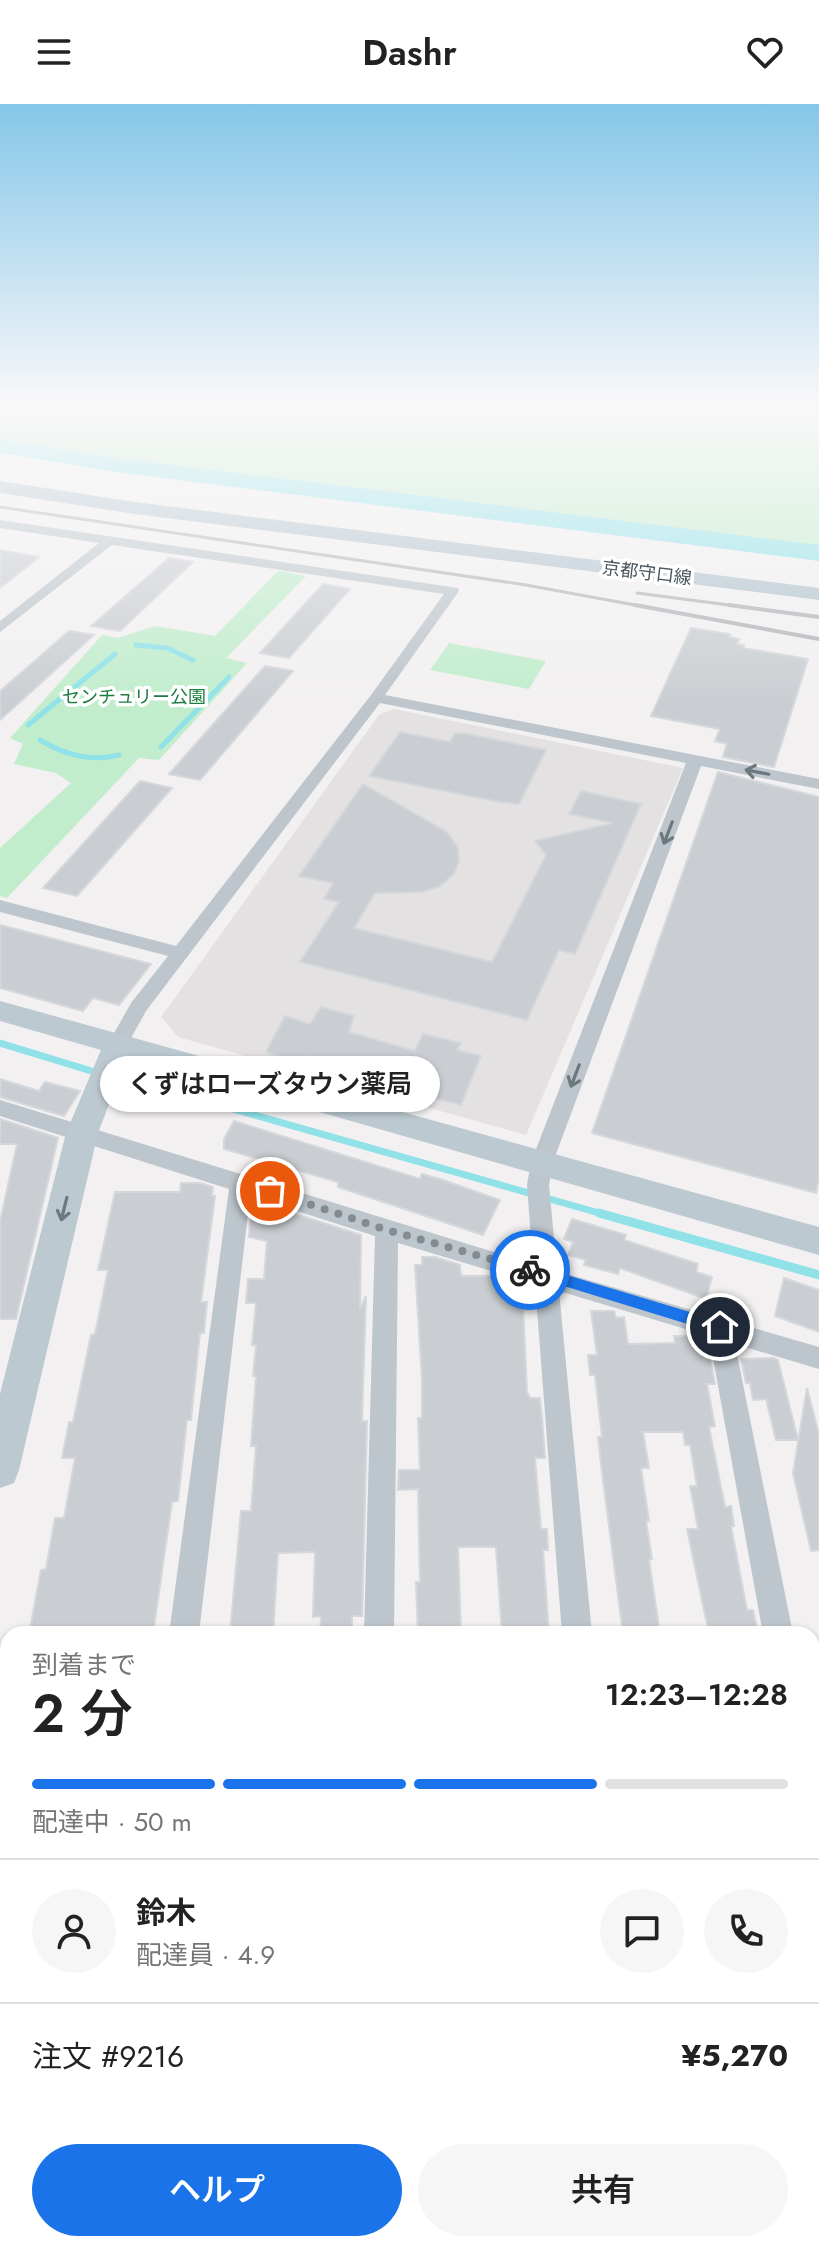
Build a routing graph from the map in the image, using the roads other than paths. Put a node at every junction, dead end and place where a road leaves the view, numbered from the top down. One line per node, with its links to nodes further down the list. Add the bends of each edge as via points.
1 (119, 505): 4 (main road, 京都守口線)
2 (0, 524): 3 (street)
3 (108, 542): 6 (street); 8 (street, via 453,591)
4 (819, 594)
5 (0, 609): 6 (street)
6 (19, 613): 7 (street)
7 (0, 628)
8 (376, 698): 9 (street); 12 (street)
9 (695, 760): 10 (street, one-way to 9); 17 (street, one-way to 17)
10 (819, 784)
11 (0, 906): 12 (street)
12 (180, 953): 14 (street)
13 (0, 1011): 14 (street)
14 (118, 1044): 16 (street); 17 (street)
15 (0, 1108): 16 (street)
16 (82, 1133): 18 (street); 24 (street, one-way to 24)
17 (542, 1162): 20 (street); 21 (street, via 538,1185)
18 (241, 1182): 19 (street); 26 (street)
19 (387, 1230): 21 (street); 27 (street)
20 (819, 1241)
21 (547, 1275): 22 (street); 28 (street)
22 (720, 1327): 23 (street); 29 (street)
23 (819, 1358)
24 (10, 1389): 25 (street)
25 (0, 1470)
26 (185, 1626)
27 (379, 1626)
28 (576, 1626)
29 (776, 1626)

